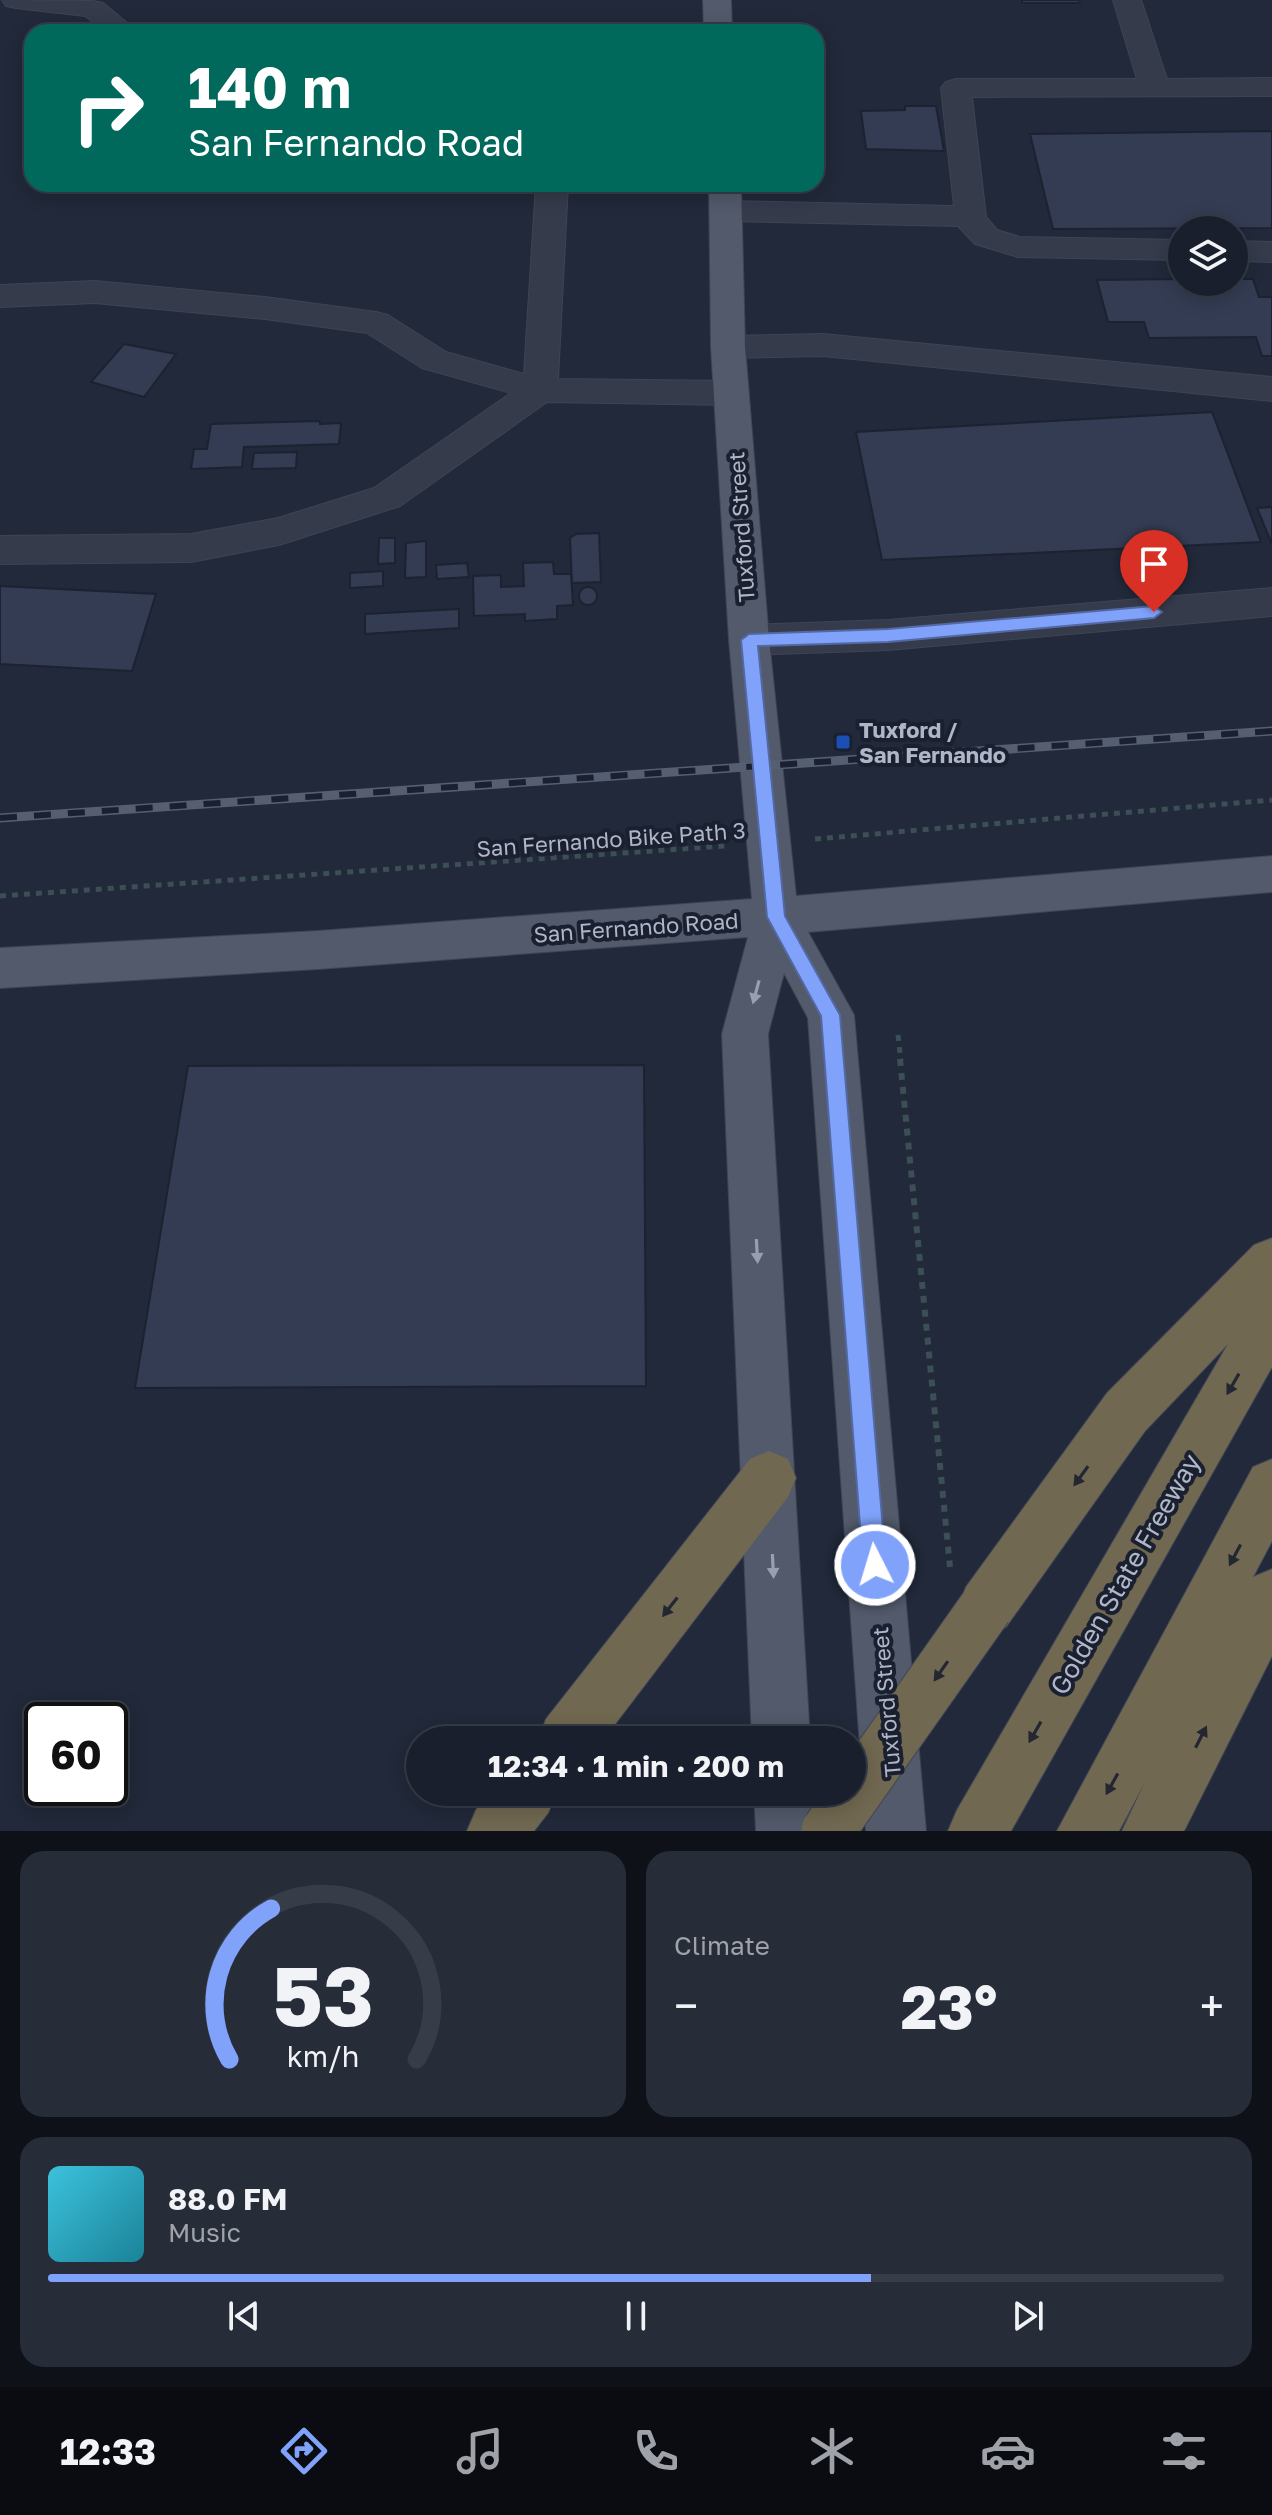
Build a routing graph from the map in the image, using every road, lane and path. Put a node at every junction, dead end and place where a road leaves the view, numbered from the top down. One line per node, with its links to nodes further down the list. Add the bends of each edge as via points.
1 (16, 0): 4 (street, via 93,9)
2 (717, 0): 5 (main road)
3 (1127, 0): 7 (street)
4 (113, 24)
5 (718, 24)
6 (1272, 87): 7 (street)
7 (1155, 88): 10 (street, via 956,88)
8 (552, 192): 17 (street)
9 (725, 198): 10 (street); 15 (main road, Tuxford Street)
10 (967, 216): 11 (street, via 986,237 1018,247)
11 (1168, 250)
12 (1248, 251): 13 (street)
13 (1272, 252)
14 (0, 296): 17 (street, via 95,292 376,323 434,360)
15 (728, 347): 16 (street, via 823,345); 18 (main road, Tuxford Street)
16 (1272, 389)
17 (540, 390): 18 (street); 19 (street, via 387,497 279,531 191,548)
18 (732, 393): 21 (main road, Tuxford Street)
19 (0, 550)
20 (1272, 602): 21 (street, via 888,635)
21 (749, 640): 23 (main road, Tuxford Street)
22 (1272, 800): 23 (path, San Fernando Bike Path 3)
23 (769, 843): 25 (path, San Fernando Bike Path 3); 26 (main road, Tuxford Street)
24 (1272, 874): 26 (main road, San Fernando Road)
25 (0, 896)
26 (776, 917): 27 (main road, San Fernando Road, via 242,957); 31 (main road, Tuxford Street, one-way to 31, via 745,1034); 43 (main road, Tuxford Street, via 831,1015)
27 (0, 968)
28 (898, 1035): 33 (path)
29 (1272, 1262): 33 (highway, one-way to 33, via 1126,1412)
30 (1272, 1317): 39 (highway, Golden State Freeway, one-way to 39)
31 (769, 1478): 35 (highway, one-way to 35); 36 (main road, Tuxford Street, one-way to 36)
32 (1272, 1486): 44 (highway, one-way to 44)
33 (969, 1594): 42 (highway, one-way to 42, bridge)
34 (1272, 1597): 45 (highway, one-way to 34)
35 (578, 1726)
36 (780, 1726)
37 (516, 1806): 40 (highway)
38 (785, 1806): 41 (main road)
39 (986, 1818)
40 (497, 1831)
41 (786, 1831)
42 (828, 1831)
43 (896, 1831)
44 (1087, 1831)
45 (1152, 1831)

